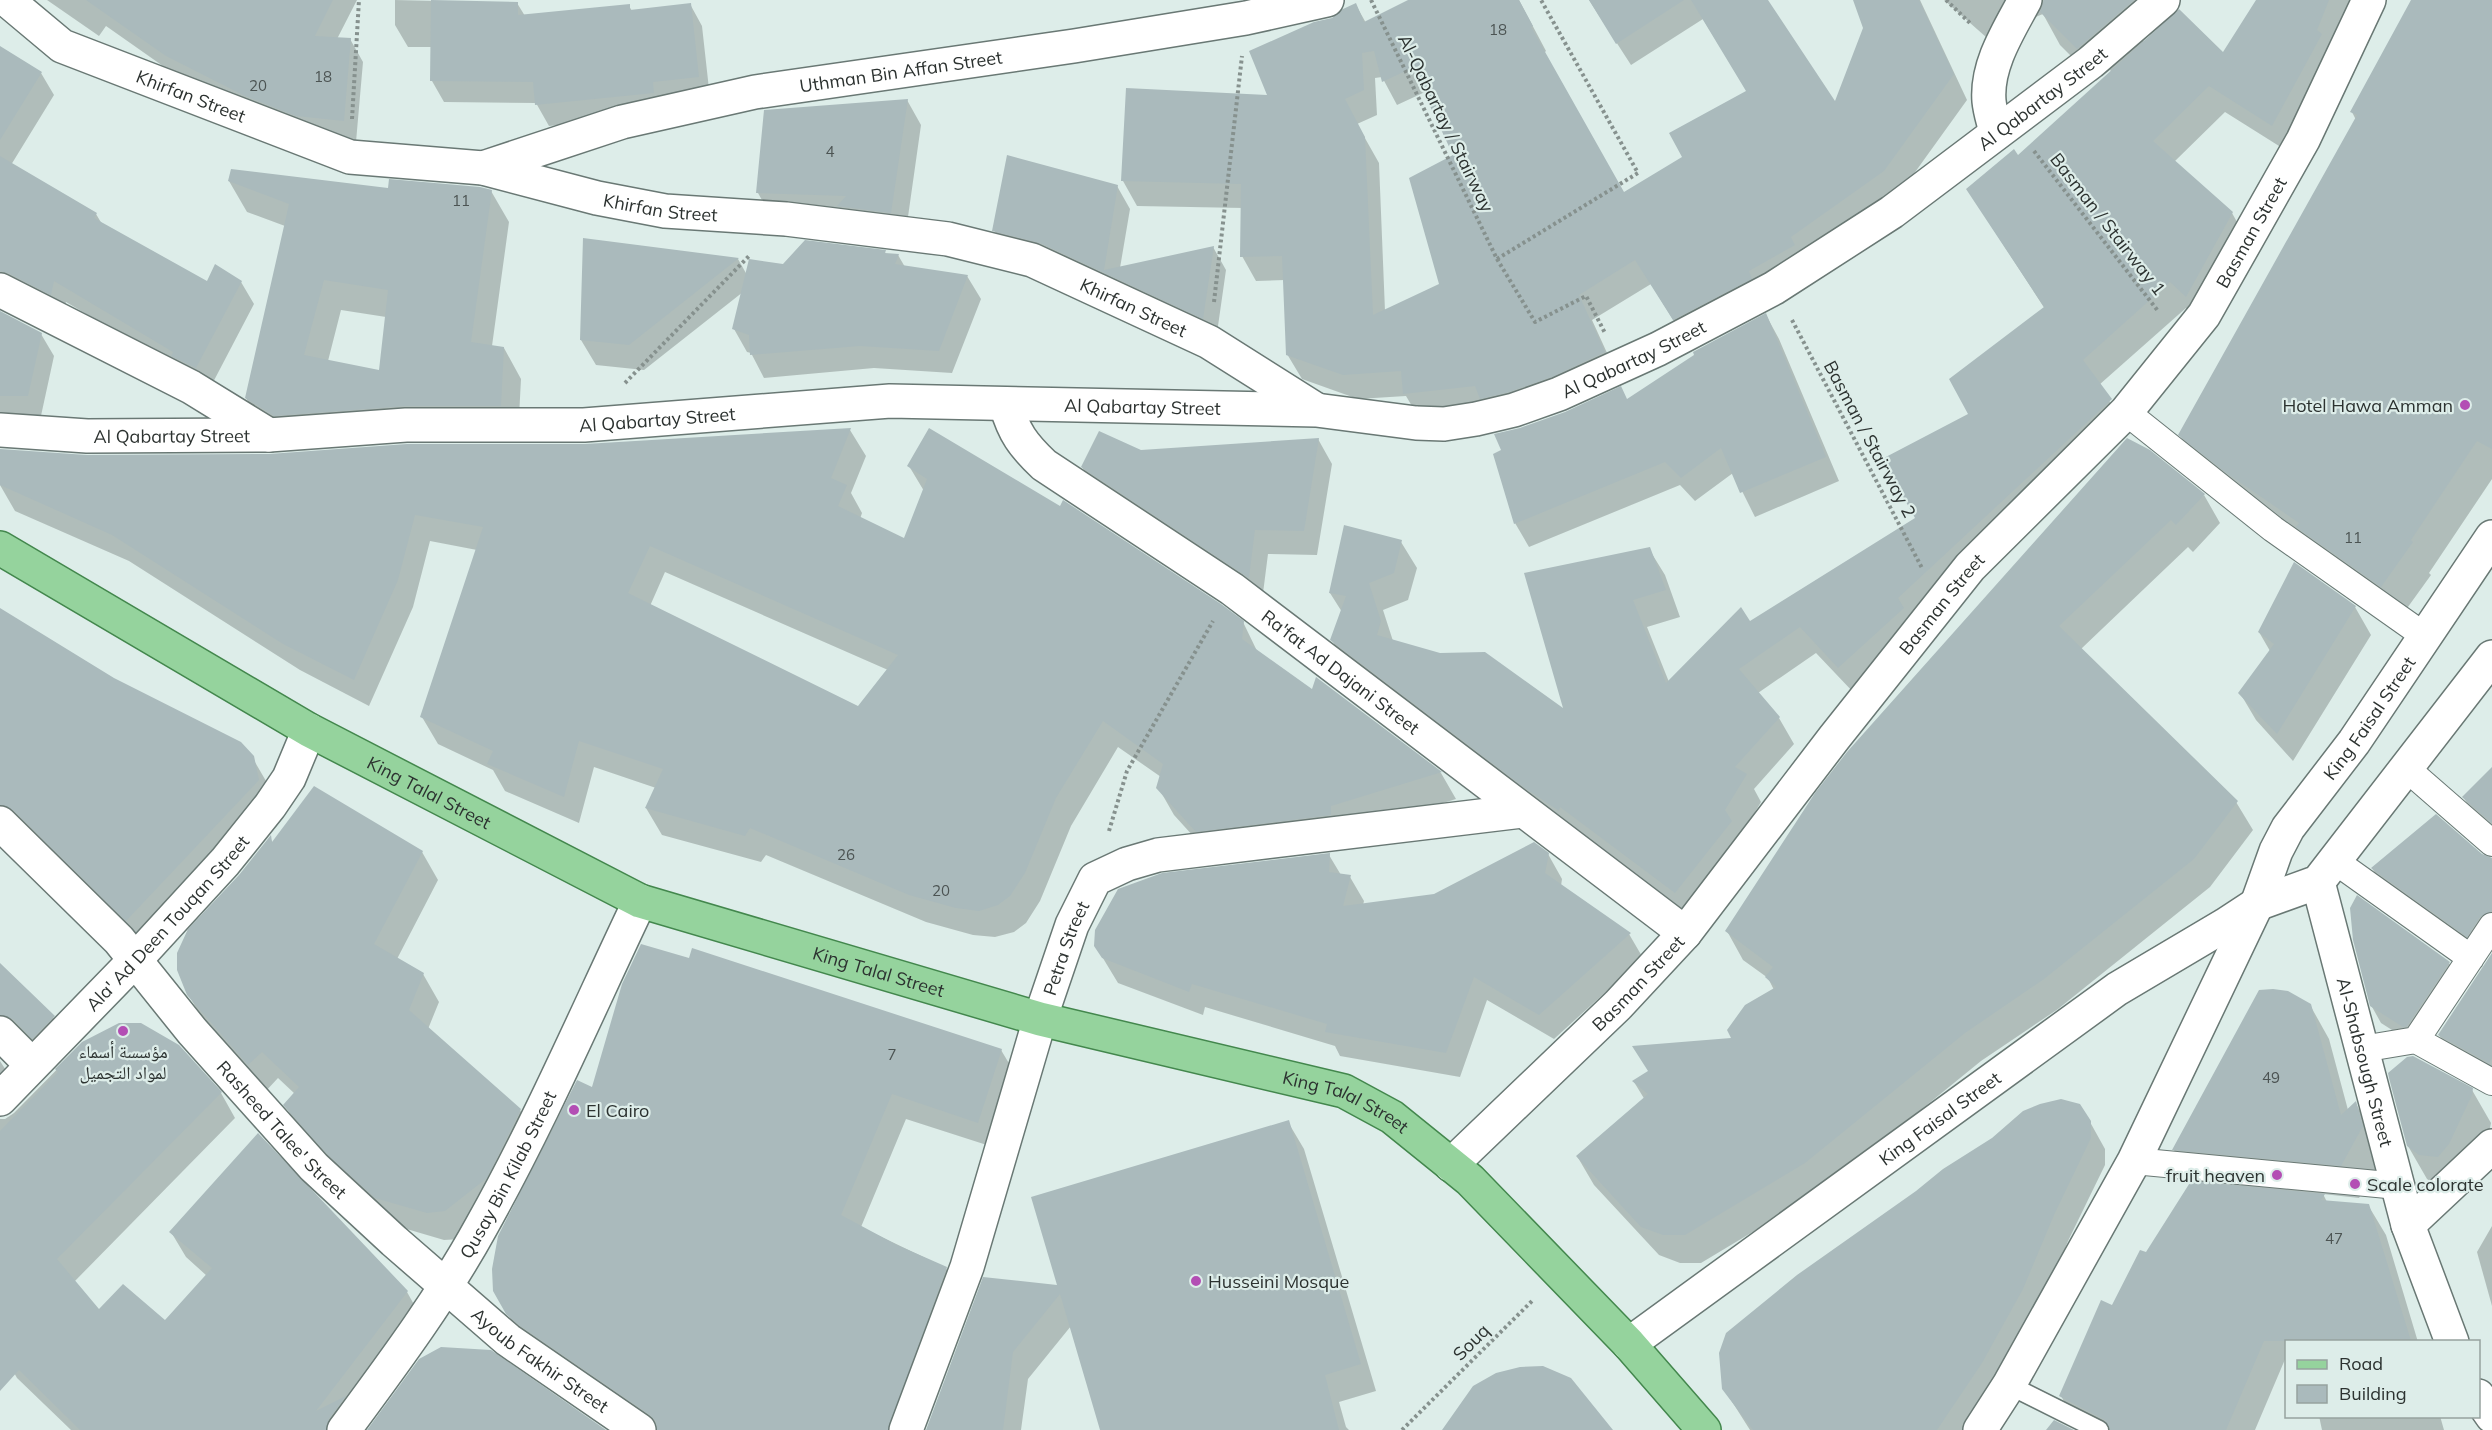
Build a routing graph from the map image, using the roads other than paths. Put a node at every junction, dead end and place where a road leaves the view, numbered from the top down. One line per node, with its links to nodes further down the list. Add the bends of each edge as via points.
1 (7, 0): 8 (street, Khirfan Street, via 62,46 350,157)
2 (1327, 0): 6 (street, Uthman Bin Affan Street, via 1246,18)
3 (2025, 0): 7 (street, via 1993,69 1989,100)
4 (2163, 0): 7 (street, Al Qabartay Street, via 2091,62)
5 (2369, 0): 12 (street, Basman Street, via 2303,140 2204,315)
6 (1200, 12): 8 (street, Uthman Bin Affan Street, via 755,92 622,122)
7 (2004, 128): 11 (street, Al Qabartay Street, via 1892,212 1774,288 1559,394 1514,410 1444,424)
8 (483, 168): 11 (street, Khirfan Street, via 665,211 786,219 948,239 1032,260 1209,342)
9 (0, 290): 14 (street, via 191,387)
10 (1006, 405): 11 (street, Al Qabartay Street); 14 (street, Al Qabartay Street, via 890,401 584,425 406,426); 21 (street, Ra'fat Ad Dajani Street, via 1012,428 1044,465 1232,590)
11 (1316, 410)
12 (2126, 412): 17 (street, via 2273,529); 28 (street, Basman Street, via 1970,567)
13 (0, 430): 14 (street, Al Qabartay Street, via 87,436)
14 (269, 435)
15 (2492, 537): 17 (street, King Faisal Street)
16 (0, 548): 19 (main road, King Talal Street)
17 (2426, 637): 26 (street, King Faisal Street, via 2354,742 2288,828)
18 (2492, 657): 20 (street)
19 (309, 730): 25 (main road, King Talal Street); 30 (street, Ala' Ad Deen Touqan Street, via 289,778 270,806 225,862)
20 (2407, 769): 23 (street); 24 (street)
21 (1522, 811): 28 (street, Ra'fat Ad Dajani Street); 31 (street, Petra Street, via 1158,855 1127,864 1095,879 1072,925)
22 (0, 823): 30 (street, Rasheed Talee' Street, via 72,891)
23 (2492, 843)
24 (2327, 871): 26 (street, King Faisal Street); 29 (street); 34 (street, Al-Shabsough Street)
25 (640, 901): 31 (main road, King Talal Street); 43 (street, Qusay Bin Kilab Street, via 534,1126 481,1228)
26 (2257, 904): 39 (street, King Faisal Street); 45 (street, King Faisal Street, via 2117,989)
27 (2492, 926): 29 (street)
28 (1685, 933): 40 (street, Basman Street, via 1618,1005)
29 (2471, 957): 33 (street)
30 (135, 960): 35 (street, Ala' Ad Deen Touqan Street); 43 (street, Rasheed Talee' Street, via 192,1031 314,1167)
31 (1040, 1019): 40 (main road, King Talal Street, via 1344,1091 1392,1117); 51 (street, Petra Street, via 967,1267)
32 (0, 1033): 35 (street)
33 (2416, 1040): 34 (street); 36 (street)
34 (2362, 1049): 41 (street, Al-Shabsough Street)
35 (32, 1065): 37 (street, Ala' Ad Deen Touqan Street)
36 (2492, 1082)
37 (0, 1099)
38 (2492, 1146): 42 (street)
39 (2134, 1161): 41 (street); 46 (street, King Faisal Street)
40 (1451, 1165): 45 (main road, King Talal Street)
41 (2398, 1186): 42 (street, Al-Shabsough Street)
42 (2408, 1225): 44 (street, Al-Shabsough Street)
43 (444, 1285): 49 (street, Qusay Bin Kilab Street); 50 (street, Ayoub Fakhir Street, via 508,1341)
44 (2452, 1340)
45 (1629, 1344): 52 (main road, King Talal Street)
46 (2009, 1385): 53 (street, King Faisal Street); 54 (lane)
47 (2480, 1399): 48 (street)
48 (2492, 1416)
49 (344, 1430)
50 (639, 1430)
51 (906, 1430)
52 (1704, 1430)
53 (1980, 1430)
54 (2099, 1430)

